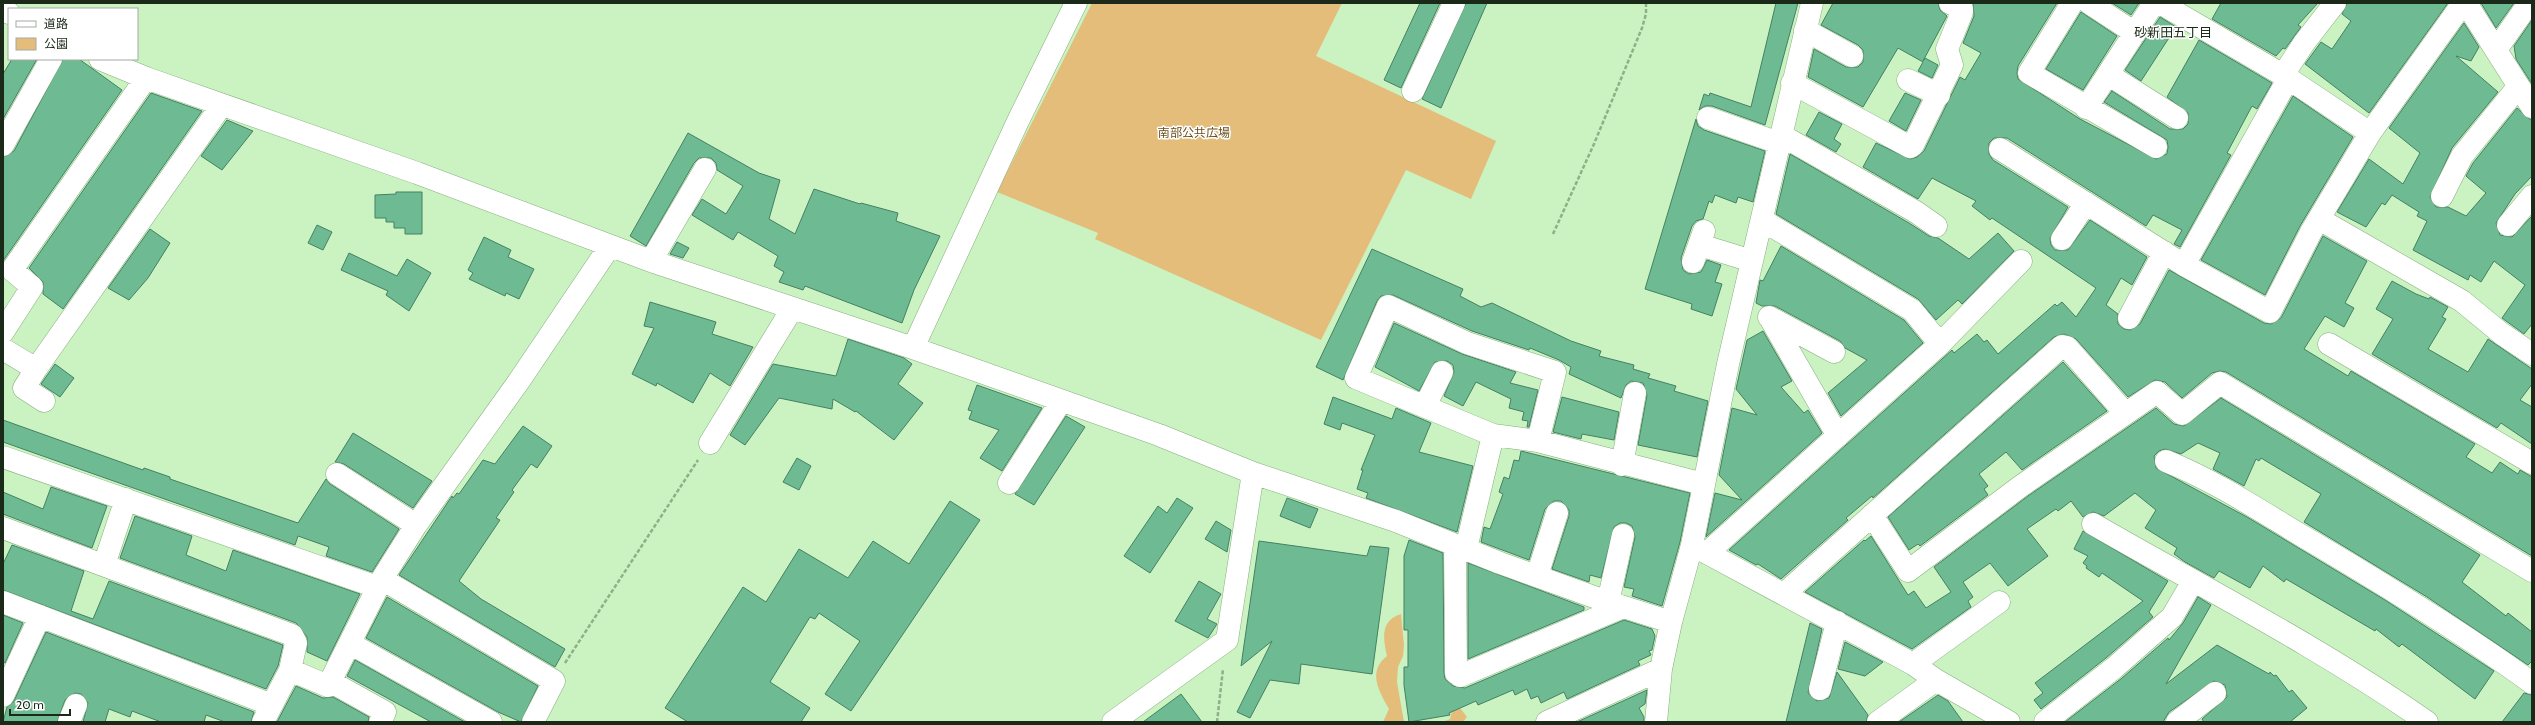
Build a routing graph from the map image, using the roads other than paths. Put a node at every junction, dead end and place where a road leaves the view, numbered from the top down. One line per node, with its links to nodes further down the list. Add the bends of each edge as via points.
1 (1076, 3): 59 (street)
2 (1454, 3): 24 (street)
3 (1812, 3): 12 (street)
4 (1950, 3): 25 (street, via 1962,9 1962,12 1948,49 1952,65)
5 (2072, 3): 28 (street, via 2029,73)
6 (2089, 3): 13 (street)
7 (2154, 3): 13 (street)
8 (2160, 3): 19 (street)
9 (2335, 3): 19 (street, via 2304,43)
10 (2465, 3): 14 (street); 31 (street)
11 (2529, 3): 14 (street)
12 (1805, 30): 15 (street); 22 (street)
13 (2135, 33): 18 (street)
14 (2496, 50): 23 (street)
15 (1852, 56)
16 (50, 60): 33 (street)
17 (102, 60): 20 (street)
18 (2109, 75): 28 (street); 30 (street)
19 (2285, 77): 31 (street); 51 (street)
20 (146, 78): 26 (street); 56 (street, via 12,270 32,287)
21 (1908, 80): 25 (street)
22 (1792, 83): 25 (street, via 1910,147 1913,146); 32 (street)
23 (2518, 87): 27 (street); 37 (street, via 2462,156)
24 (1413, 91)
25 (1938, 95)
26 (222, 106): 45 (street); 63 (street)
27 (2532, 107)
28 (2086, 108): 34 (street)
29 (1708, 118): 32 (street)
30 (2177, 118)
31 (2370, 133): 40 (street)
32 (1780, 139): 41 (street); 43 (street, via 1916,212)
33 (3, 145)
34 (2156, 148)
35 (2000, 150): 39 (street)
36 (705, 169): 48 (street)
37 (2442, 196)
38 (2532, 196): 42 (street)
39 (2086, 203): 44 (street); 47 (street)
40 (2319, 219): 51 (street, via 2270,312); 62 (street, via 2462,301 2502,334)
41 (1762, 220): 49 (street); 57 (street, via 1912,310)
42 (2508, 225)
43 (1936, 226)
44 (2062, 239)
45 (610, 246): 48 (street); 86 (street, via 519,381)
46 (1699, 246): 49 (street)
47 (2164, 252): 51 (street); 55 (street)
48 (651, 261): 53 (street)
49 (1752, 261): 52 (street)
50 (2021, 261): 57 (street)
51 (2184, 265)
52 (1743, 303): 54 (street); 81 (street)
53 (792, 309): 59 (street); 73 (street)
54 (1770, 318): 61 (street); 71 (street)
55 (2129, 318)
56 (3, 332)
57 (1940, 344): 71 (street)
58 (2329, 344): 76 (street)
59 (912, 348): 67 (street)
60 (3, 349): 63 (street)
61 (1834, 352)
62 (2532, 354)
63 (36, 369): 66 (street, via 24,388)
64 (1442, 372): 68 (street)
65 (1635, 394): 77 (street)
66 (44, 401)
67 (1061, 401): 78 (street, via 1160,435); 80 (street)
68 (1425, 406): 70 (street); 72 (street, via 1356,378 1388,306 1467,343 1555,372)
69 (2125, 413): 84 (street, via 2021,486 1908,571); 84 (street, via 2067,347 2062,346); 92 (street, via 2157,392 2182,414 2220,383)
70 (1493, 434): 72 (street); 89 (street)
71 (1838, 436): 90 (street)
72 (1538, 440): 77 (street)
73 (710, 443)
74 (3, 457): 82 (street)
75 (2166, 461): 109 (street, via 2198,474 2350,564 2480,646)
76 (2532, 463)
77 (1622, 465): 81 (street)
78 (1253, 473): 89 (street, via 1396,521); 117 (street, via 1226,640)
79 (338, 474): 86 (street)
80 (1009, 483)
81 (1703, 484): 90 (street)
82 (126, 499): 91 (street); 95 (street)
83 (1557, 513): 93 (street)
84 (1872, 515): 96 (street)
85 (2093, 524): 94 (street)
86 (416, 525): 95 (street)
87 (3, 528): 91 (street)
88 (1623, 535): 99 (street)
89 (1460, 547): 93 (street); 99 (street, via 1456,672 1460,676)
90 (1699, 549): 96 (street); 101 (street)
91 (104, 565): 106 (street, via 292,636 296,643)
92 (2532, 571)
93 (1537, 576): 99 (street)
94 (2193, 581): 122 (street, via 2172,617 2114,668); 124 (street, via 2286,631 2372,683)
95 (379, 583): 103 (street); 116 (street, via 554,681)
96 (1785, 593): 102 (street)
97 (3, 602): 100 (street)
98 (1999, 602): 104 (street)
99 (1616, 604): 101 (street)
100 (40, 616): 110 (street); 113 (street)
101 (1671, 622): 105 (street)
102 (1837, 622): 104 (street); 111 (street)
103 (351, 644): 108 (street); 115 (street)
104 (1913, 664): 107 (street)
105 (1661, 669): 118 (street); 119 (street)
106 (290, 670): 108 (street, via 328,686); 113 (street)
107 (1936, 680): 120 (street); 121 (street)
108 (331, 682): 114 (street, via 385,712)
109 (2532, 683)
110 (5, 688)
111 (1820, 689)
112 (2214, 692): 123 (street)
113 (267, 713)
114 (380, 722)
115 (491, 722)
116 (532, 722)
117 (1113, 722)
118 (1547, 722)
119 (1656, 722)
120 (1878, 722)
121 (2009, 722)
122 (2045, 722)
123 (2177, 722)
124 (2427, 722)

